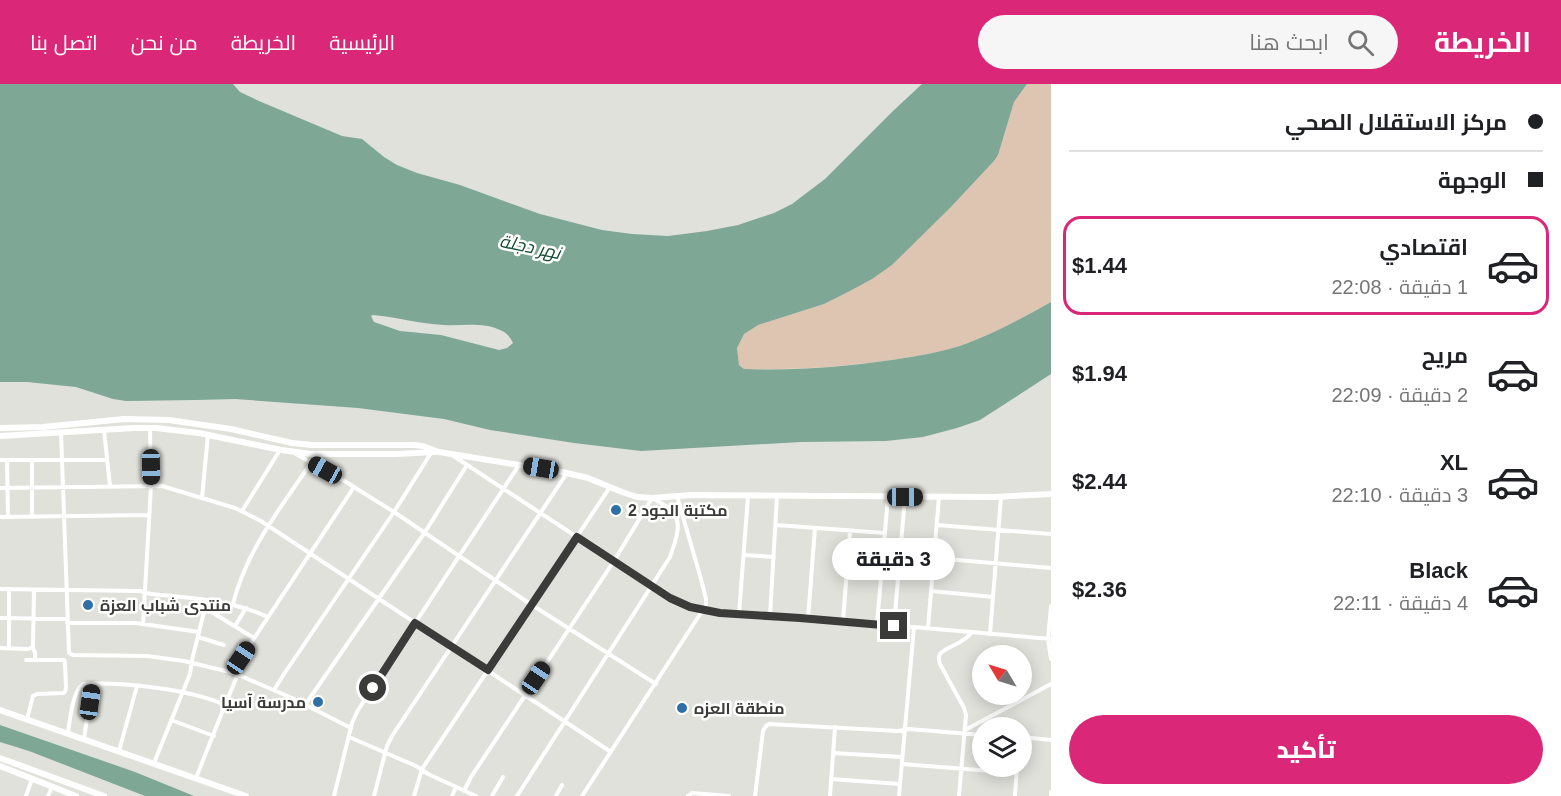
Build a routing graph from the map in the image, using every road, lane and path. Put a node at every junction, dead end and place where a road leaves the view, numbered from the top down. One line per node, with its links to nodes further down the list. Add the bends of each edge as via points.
1 (86, 423): 2 (main road); 5 (main road); 12 (main road, via 124,418 169,420 292,443 414,445)
2 (0, 428)
3 (150, 428): 4 (main road); 7 (main road); 23 (street)
4 (104, 430): 5 (main road); 18 (street)
5 (87, 431): 6 (main road)
6 (61, 432): 8 (main road); 17 (street)
7 (208, 435): 9 (main road); 40 (street)
8 (0, 436)
9 (281, 450): 10 (main road); 42 (street)
10 (292, 452): 11 (main road); 19 (street)
11 (431, 452): 12 (main road); 43 (street)
12 (439, 452): 13 (main road)
13 (449, 453): 20 (street); 21 (main road)
14 (0, 460): 15 (street)
15 (7, 460): 16 (street); 28 (street)
16 (32, 460): 17 (street); 29 (street)
17 (62, 460): 18 (street); 24 (street)
18 (107, 460): 25 (street)
19 (312, 463): 26 (street); 52 (street)
20 (467, 465): 31 (street); 56 (street)
21 (520, 465): 22 (main road); 31 (street)
22 (567, 473): 27 (main road); 44 (street)
23 (151, 486): 25 (street); 40 (street); 45 (street)
24 (63, 487): 25 (street); 29 (street); 46 (street)
25 (110, 487)
26 (354, 487): 43 (street); 60 (street)
27 (610, 487): 41 (main road); 59 (street)
28 (7, 488): 29 (street); 30 (street); 48 (street)
29 (32, 488): 49 (street)
30 (0, 489)
31 (504, 490): 44 (street); 62 (street)
32 (1051, 494): 39 (main road)
33 (677, 496): 34 (main road); 41 (main road); 85 (street, via 706,599)
34 (748, 496): 35 (main road); 61 (street)
35 (777, 496): 36 (main road); 50 (street)
36 (888, 497): 37 (main road); 57 (street)
37 (905, 497): 38 (main road); 99 (street)
38 (939, 497): 39 (main road); 51 (street)
39 (1001, 497): 54 (street)
40 (202, 498): 42 (street)
41 (652, 498): 65 (street); 70 (street, via 672,511 678,526 670,557)
42 (242, 511): 52 (street)
43 (394, 512): 56 (street); 68 (street)
44 (541, 514): 59 (street); 69 (street)
45 (149, 515): 46 (street); 76 (street)
46 (64, 516): 49 (street); 74 (street)
47 (0, 517): 48 (street)
48 (8, 517): 49 (street)
49 (32, 517)
50 (776, 525): 53 (street); 63 (street)
51 (937, 525): 54 (street); 64 (street)
52 (268, 526): 60 (street); 80 (street, via 248,561)
53 (815, 528): 55 (street); 92 (street)
54 (998, 530): 58 (street); 66 (street)
55 (850, 531): 57 (street); 94 (street)
56 (425, 532): 62 (street); 78 (street)
57 (885, 533): 97 (street)
58 (1051, 534)
59 (577, 537): 65 (street); 81 (street)
60 (310, 553): 68 (street); 88 (street)
61 (744, 555): 63 (street); 86 (street)
62 (460, 556): 69 (street); 95 (street)
63 (774, 557): 87 (street)
64 (934, 558): 66 (street); 75 (street)
65 (614, 561): 70 (street); 102 (street)
66 (995, 563): 67 (street); 77 (street)
67 (1051, 568)
68 (349, 579): 78 (street); 126 (street)
69 (496, 581): 81 (street); 110 (street)
70 (651, 586): 85 (street, via 681,604); 113 (street)
71 (0, 589): 72 (street)
72 (9, 589): 73 (street); 90 (street)
73 (34, 590): 74 (street); 91 (street)
74 (66, 590): 76 (street); 93 (street)
75 (931, 591): 77 (street); 101 (street)
76 (145, 592): 79 (street); 96 (street)
77 (993, 597): 105 (street)
78 (379, 599): 95 (street); 130 (street)
79 (207, 600): 80 (street); 83 (street)
80 (233, 604): 84 (street)
81 (532, 605): 102 (street); 120 (street)
82 (1051, 606): 107 (street)
83 (205, 608): 98 (street); 104 (street)
84 (246, 608): 88 (street); 98 (street)
85 (704, 610): 86 (street); 123 (street)
86 (739, 614): 87 (street)
87 (770, 616): 92 (street)
88 (268, 617): 106 (street)
89 (0, 618): 90 (street)
90 (9, 618): 91 (street); 112 (street)
91 (34, 618): 93 (street); 109 (street)
92 (808, 618): 94 (street)
93 (67, 621): 96 (street); 114 (street)
94 (843, 621): 97 (street)
95 (415, 623): 110 (street); 136 (street, via 358,710)
96 (143, 624): 104 (street)
97 (877, 624): 99 (street)
98 (235, 626): 106 (street)
99 (894, 626): 100 (street)
100 (914, 627): 101 (street); 137 (street)
101 (928, 628): 103 (street)
102 (569, 629): 113 (street); 128 (street)
103 (972, 632): 105 (street); 138 (street, via 940,654 939,660 965,711)
104 (199, 634): 108 (street); 119 (street)
105 (990, 634): 107 (street)
106 (254, 638): 121 (street)
107 (1050, 639): 115 (street)
108 (224, 645)
109 (32, 647): 112 (street); 117 (street)
110 (453, 647): 120 (street); 148 (street, via 392,736)
111 (0, 648): 112 (street)
112 (9, 648)
113 (607, 653): 123 (street); 134 (street)
114 (70, 654): 118 (street); 119 (street, via 147,656)
115 (1051, 659)
116 (26, 660): 117 (street)
117 (35, 660): 118 (street)
118 (64, 661): 132 (street, via 65,692 34,695)
119 (192, 663): 121 (street); 127 (street)
120 (488, 670): 128 (street); 156 (street)
121 (236, 674): 126 (street); 129 (street)
122 (92, 684): 125 (street); 139 (street, via 82,684 77,689); 144 (street)
123 (656, 684): 147 (street)
124 (1051, 684): 138 (street)
125 (137, 686): 127 (street); 146 (street)
126 (274, 690): 130 (street)
127 (182, 693): 129 (street); 133 (street)
128 (525, 695): 134 (street); 167 (street)
129 (225, 705): 141 (street)
130 (305, 705): 136 (street)
131 (0, 710): 132 (main road)
132 (27, 719): 139 (main road)
133 (171, 720): 141 (street); 152 (street)
134 (565, 721): 147 (street); 179 (street)
135 (835, 727): 137 (street); 149 (street); 185 (street, via 771,723 766,726)
136 (351, 728): 142 (street)
137 (905, 730): 138 (street); 150 (street)
138 (965, 732): 140 (street); 155 (street)
139 (68, 733): 144 (main road)
140 (972, 733)
141 (213, 736): 160 (street)
142 (349, 737): 148 (street); 173 (street)
143 (1032, 738): 145 (street)
144 (84, 739): 146 (main road)
145 (1051, 740)
146 (119, 751): 152 (main road)
147 (611, 752): 181 (street)
148 (386, 753): 156 (street); 174 (street)
149 (833, 753): 150 (street); 162 (street)
150 (902, 757): 153 (street)
151 (0, 758): 171 (main road)
152 (154, 763): 160 (main road)
153 (902, 764): 155 (street); 163 (street)
154 (0, 766): 161 (main road)
155 (961, 768): 157 (street); 188 (street)
156 (422, 769): 166 (street); 175 (street)
157 (972, 769)
158 (503, 777): 178 (street)
159 (1017, 777): 189 (street)
160 (196, 778): 172 (main road)
161 (32, 779): 165 (main road); 169 (street)
162 (831, 779): 163 (street); 186 (street)
163 (900, 784): 187 (street)
164 (562, 785): 180 (street)
165 (52, 787): 168 (main road); 170 (street)
166 (456, 787): 167 (street); 176 (street)
167 (464, 790): 177 (street)
168 (72, 795)
169 (26, 796)
170 (48, 796)
171 (104, 796)
172 (246, 796)
173 (334, 796)
174 (374, 796)
175 (414, 796)
176 (452, 796)
177 (476, 796)
178 (492, 796)
179 (517, 796)
180 (556, 796)
181 (582, 796)
182 (688, 796): 183 (street)
183 (724, 796): 184 (street)
184 (729, 796)
185 (755, 796)
186 (830, 796)
187 (899, 796)
188 (959, 796)
189 (1015, 796)

